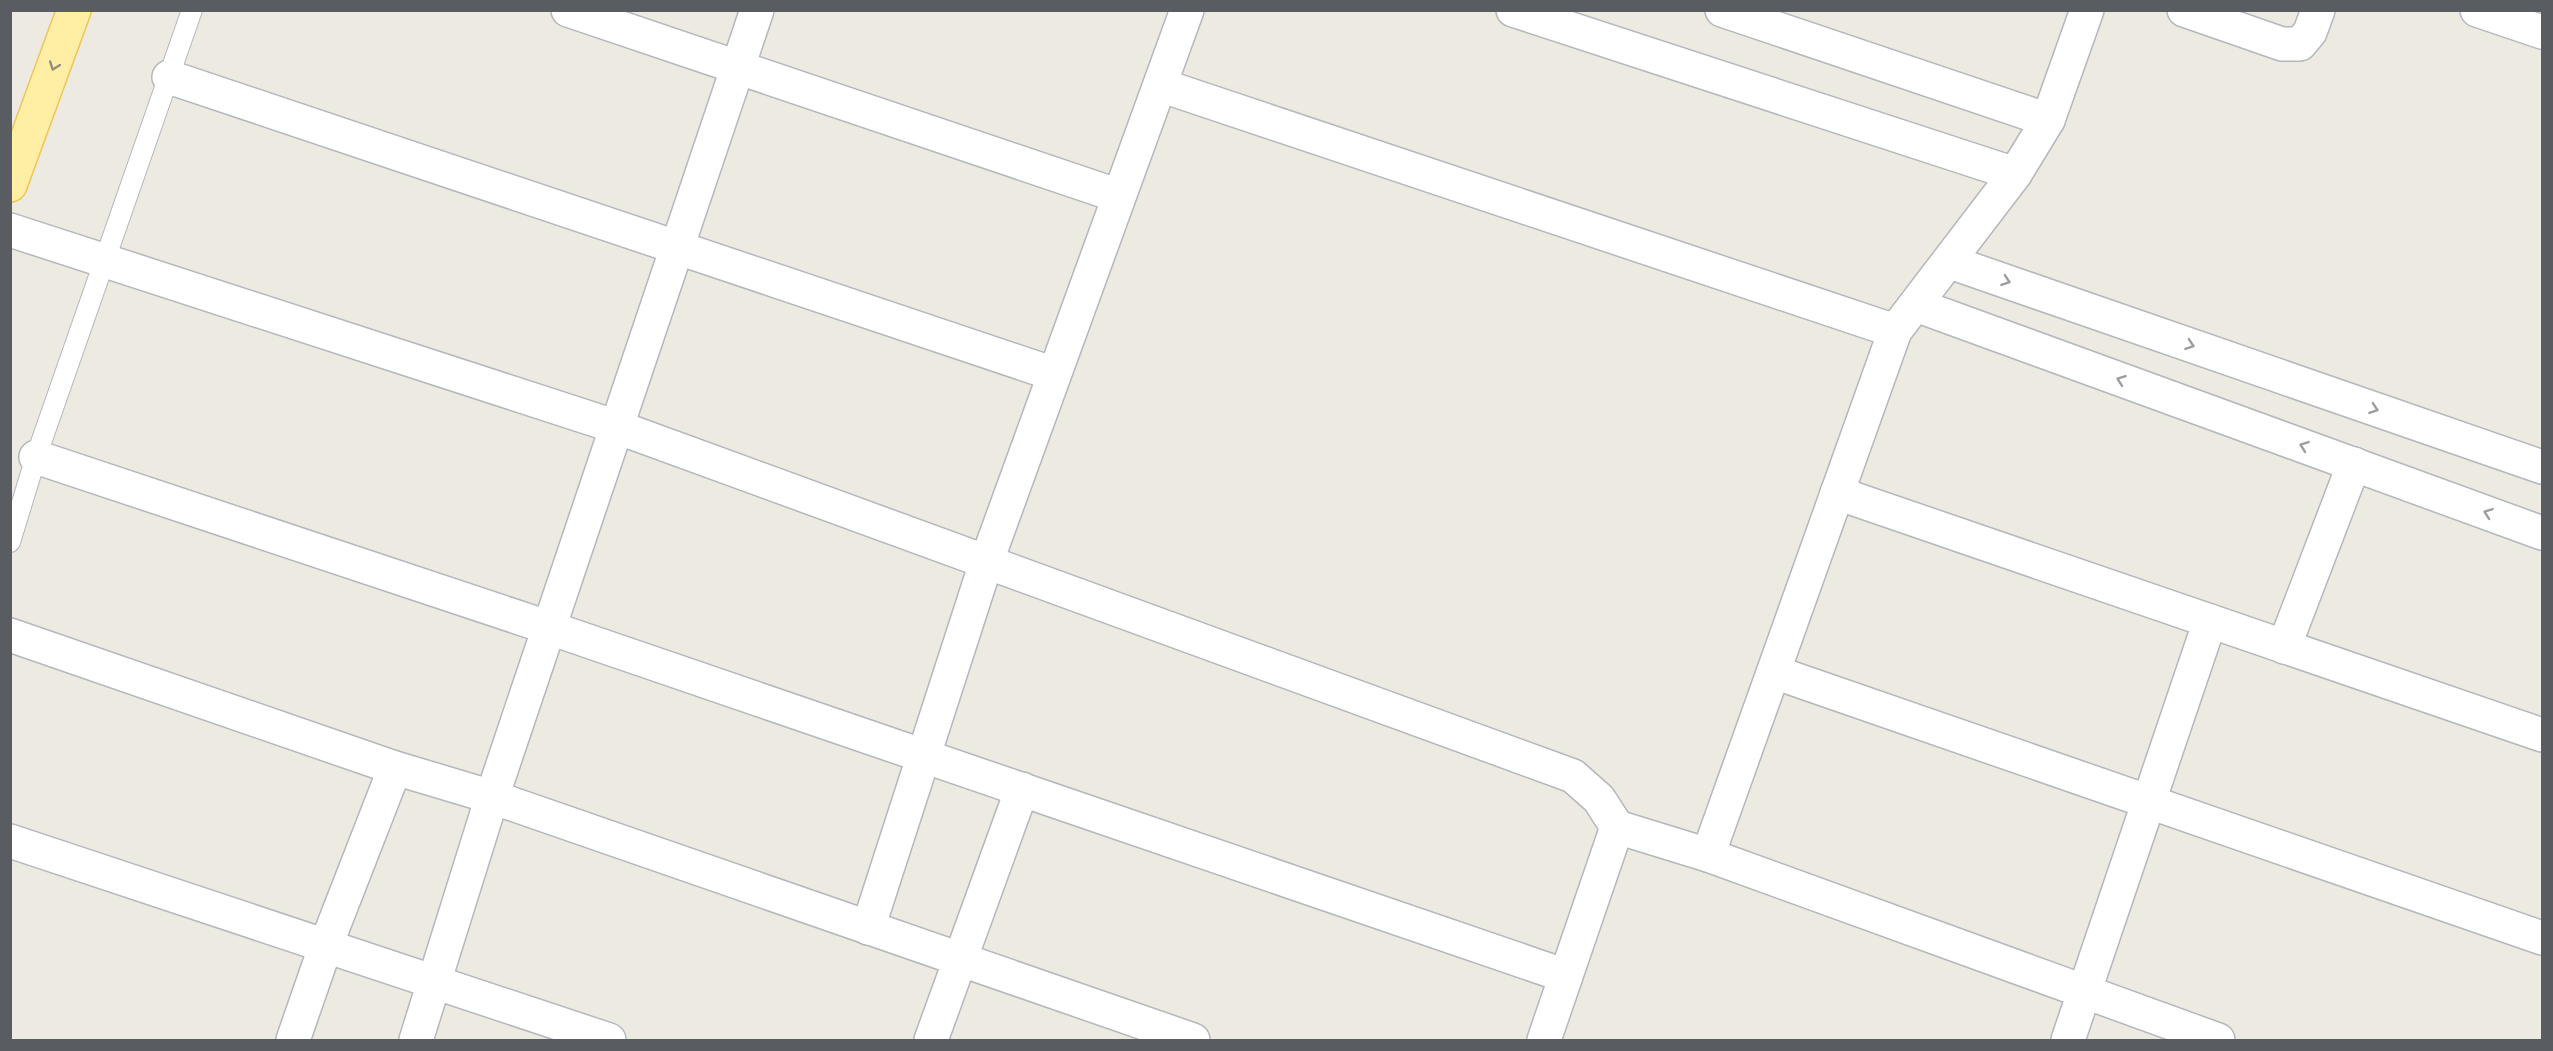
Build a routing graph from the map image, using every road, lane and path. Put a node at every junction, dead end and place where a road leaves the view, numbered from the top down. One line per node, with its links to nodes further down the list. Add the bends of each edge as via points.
1 (74, 10): 18 (main road, one-way to 18)
2 (192, 10): 14 (lane)
3 (568, 10): 13 (street)
4 (757, 10): 13 (street)
5 (1187, 10): 15 (street)
6 (1513, 10): 17 (street)
7 (1722, 10): 16 (street)
8 (2087, 10): 16 (street)
9 (2184, 10): 10 (street, via 2282,44 2300,44 2310,32)
10 (2318, 10)
11 (2477, 10): 12 (street)
12 (2542, 32)
13 (738, 68): 19 (street); 21 (street)
14 (169, 76): 21 (street); 22 (lane)
15 (1160, 85): 19 (street); 25 (street)
16 (2048, 120): 17 (street)
17 (2015, 174): 23 (street)
18 (10, 185)
19 (1119, 196): 26 (street)
20 (10, 230): 22 (street)
21 (677, 247): 26 (street); 27 (street)
22 (105, 260): 27 (street); 28 (lane)
23 (1950, 262): 24 (street); 29 (street, one-way to 29)
24 (1916, 305): 25 (street); 30 (street, one-way to 24)
25 (1895, 332): 31 (street)
26 (1054, 374): 34 (street)
27 (616, 427): 34 (street); 36 (street)
28 (36, 457): 33 (lane); 36 (street)
29 (2540, 457)
30 (2354, 464): 32 (street, one-way to 30); 38 (street)
31 (1837, 493): 35 (street); 39 (street)
32 (2542, 533)
33 (10, 542)
34 (986, 563): 41 (street); 46 (street, via 1573,776 1599,799)
35 (2210, 621): 38 (street); 45 (street)
36 (550, 627): 41 (street); 44 (street)
37 (10, 636): 42 (street)
38 (2284, 647): 40 (street)
39 (1774, 672): 45 (street); 48 (street)
40 (2542, 735)
41 (923, 756): 43 (street); 49 (street)
42 (394, 768): 44 (street); 51 (street)
43 (1022, 789): 52 (street); 53 (street)
44 (492, 797): 49 (street); 54 (street)
45 (2149, 802): 50 (street); 55 (street)
46 (1617, 826): 48 (street); 53 (street)
47 (10, 841): 51 (street)
48 (1708, 855): 55 (street)
49 (868, 928): 52 (street)
50 (2542, 938)
51 (326, 945): 54 (street); 57 (street)
52 (961, 960): 60 (street); 61 (street)
53 (1566, 976): 56 (street)
54 (434, 982): 58 (street); 59 (street)
55 (2085, 992): 62 (street); 63 (street)
56 (1545, 1040)
57 (293, 1041)
58 (416, 1041)
59 (609, 1041)
60 (931, 1041)
61 (1193, 1041)
62 (2068, 1041)
63 (2218, 1041)

